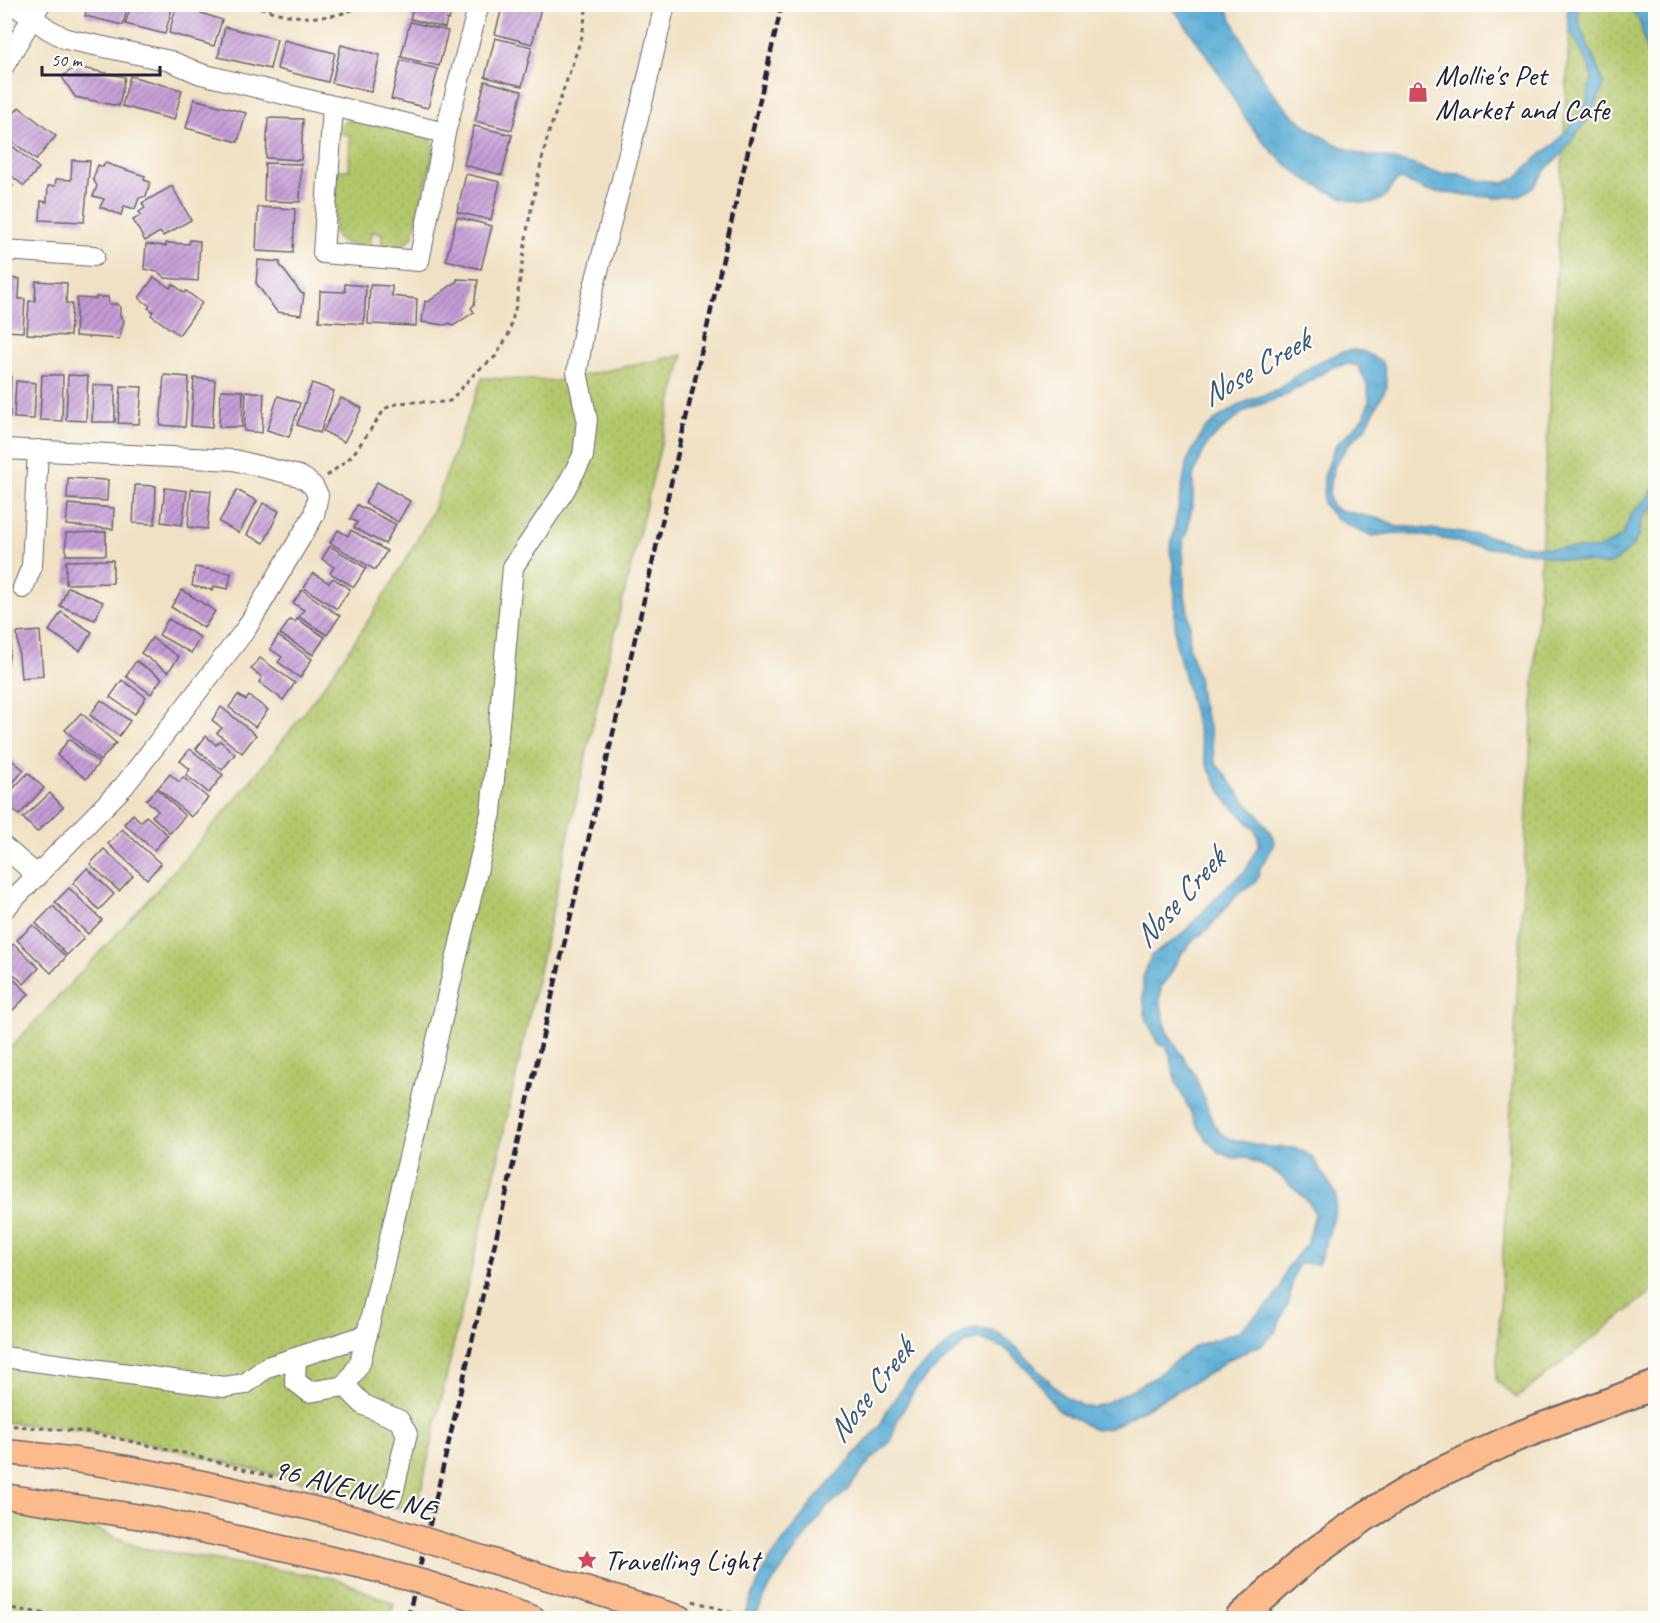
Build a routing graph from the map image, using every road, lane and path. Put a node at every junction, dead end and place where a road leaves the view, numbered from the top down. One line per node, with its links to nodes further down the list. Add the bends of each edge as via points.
1 (13, 4): 7 (street)
2 (252, 4): 3 (path, via 268,11 326,18)
3 (364, 4)
4 (479, 4): 10 (street)
5 (586, 4): 15 (path, via 582,36 539,172 508,336 495,357 450,401 404,403 385,409 352,456)
6 (665, 4): 20 (street, via 586,317 577,372 587,419 583,456 513,567 491,813)
7 (40, 17): 8 (street); 9 (street, via 66,39 170,61 201,74)
8 (4, 66)
9 (333, 107): 10 (street); 10 (street, via 323,253 418,261)
10 (445, 133)
11 (4, 250): 12 (street)
12 (94, 256)
13 (4, 449): 14 (street)
14 (38, 450): 15 (street, via 234,460 299,476); 16 (street, via 32,566)
15 (313, 486): 18 (street, via 318,495 314,515 246,629 124,786)
16 (23, 588)
17 (4, 847): 18 (street)
18 (38, 876): 19 (street)
19 (4, 909)
20 (367, 1335): 22 (street); 24 (street, via 360,1364)
21 (4, 1357): 22 (street, via 224,1387 245,1384 267,1367)
22 (296, 1358): 24 (street, via 295,1381 309,1392)
23 (1656, 1385): 30 (highway, via 1482,1451)
24 (345, 1386): 29 (street, via 364,1405 399,1420 407,1434)
25 (4, 1425): 27 (path, via 88,1432)
26 (4, 1452): 32 (main road, 96 AVENUE NE, bridge, via 154,1473 266,1497 368,1522 644,1608)
27 (280, 1479)
28 (4, 1496): 34 (main road, bridge, via 148,1518 358,1565 422,1581)
29 (392, 1497)
30 (1366, 1516): 36 (highway, via 1308,1557); 37 (highway)
31 (4, 1607): 33 (path)
32 (683, 1609): 35 (path)
33 (71, 1618)
34 (533, 1618)
35 (752, 1618)
36 (1240, 1618)
37 (1264, 1618)

